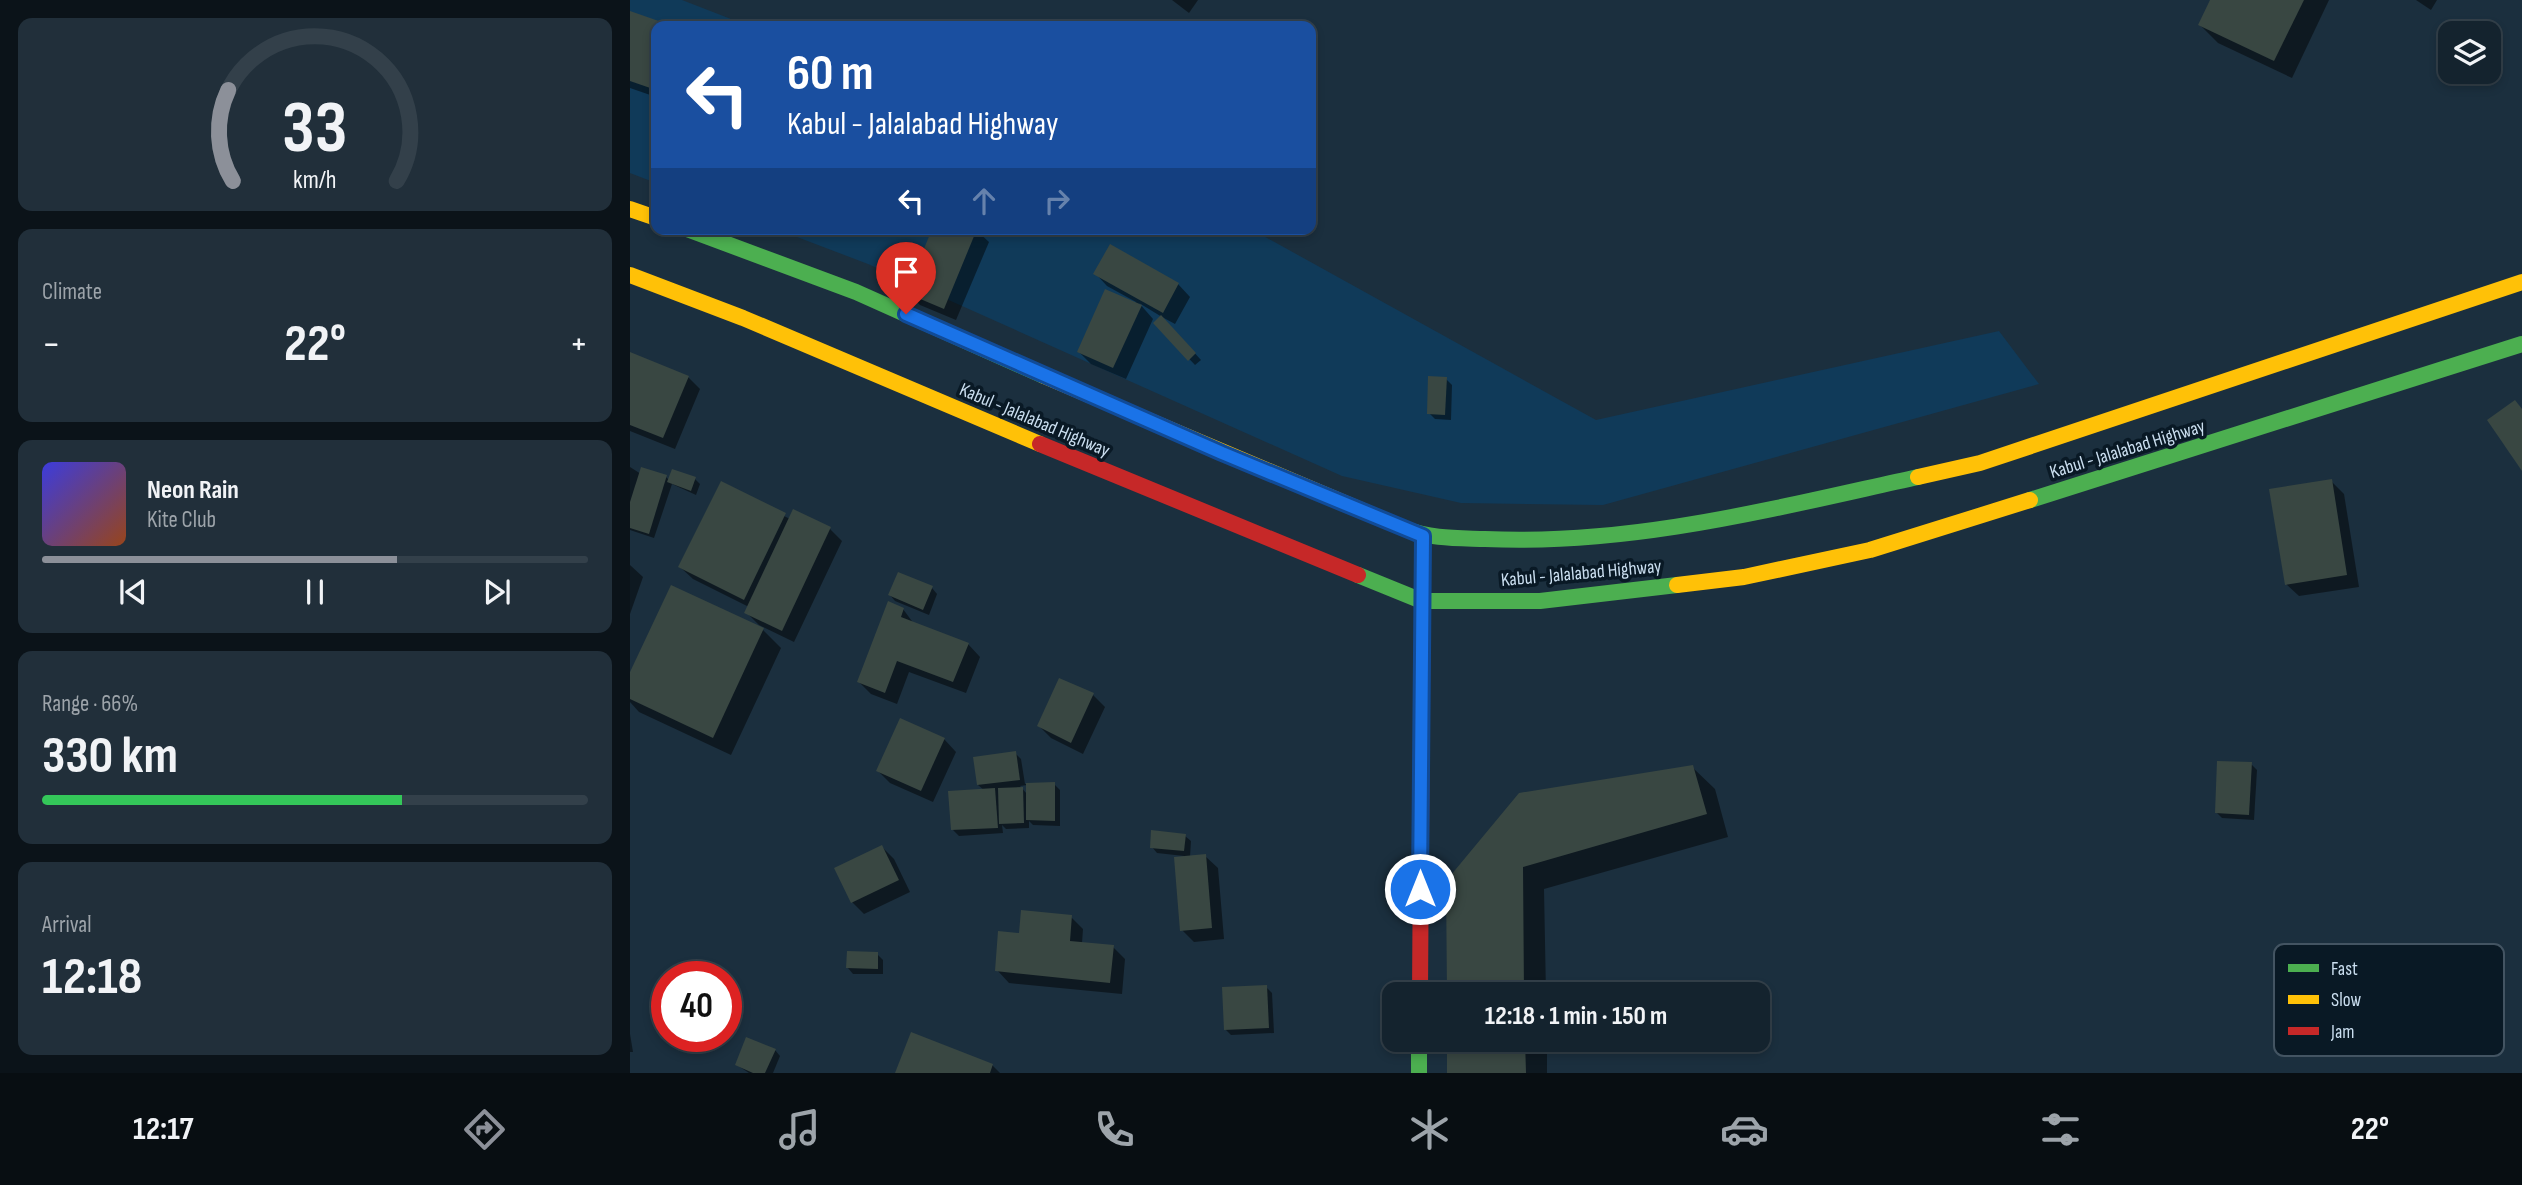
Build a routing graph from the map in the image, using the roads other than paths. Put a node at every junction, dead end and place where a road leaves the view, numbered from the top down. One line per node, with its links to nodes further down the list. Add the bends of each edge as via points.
1 (630, 209): 2 (main road)
2 (651, 216)
3 (703, 235): 7 (main road, Kabul - Jalalabad Highway, via 856,292)
4 (630, 275): 8 (main road, Kabul - Jalalabad Highway)
5 (2522, 282): 7 (main road, Kabul - Jalalabad Highway, via 1980,463 1768,510 1625,534 1529,541)
6 (2522, 344): 8 (main road, Kabul - Jalalabad Highway, via 1870,550 1744,577 1540,601)
7 (1423, 536): 8 (main road)
8 (1422, 601): 9 (main road)
9 (1420, 982)
10 (1419, 1052): 11 (main road)
11 (1419, 1073)

